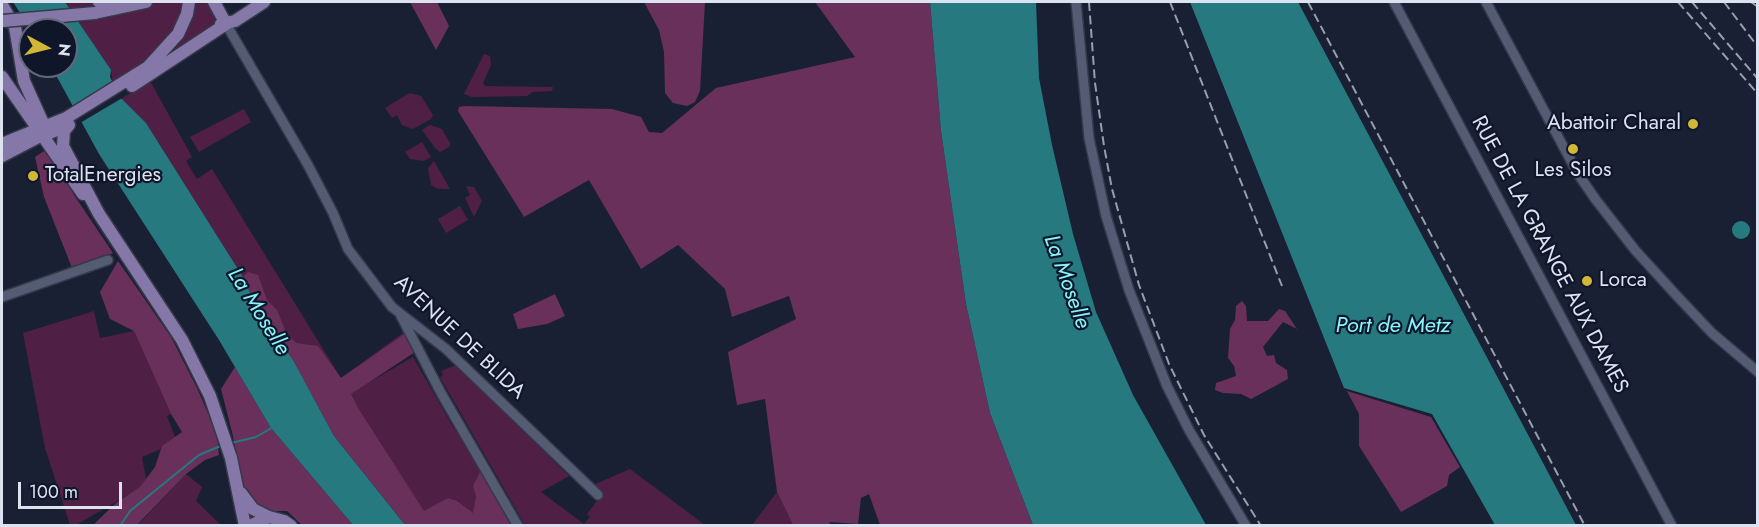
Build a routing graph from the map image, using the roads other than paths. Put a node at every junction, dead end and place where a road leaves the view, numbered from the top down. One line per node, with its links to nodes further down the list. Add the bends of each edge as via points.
1 (146, 2): 9 (main road)
2 (189, 2): 12 (main road, via 185,21)
3 (213, 2): 11 (main road, AVENUE DE BLIDA)
4 (264, 2): 11 (main road)
5 (1076, 2): 33 (street, via 1089,138 1128,290 1188,430)
6 (1394, 2): 34 (street, RUE DE LA GRANGE AUX DAMES)
7 (1486, 2): 25 (street, via 1578,174 1596,200 1677,297)
8 (2, 5): 15 (main road, via 15,27 19,64)
9 (97, 7): 10 (main road, bridge)
10 (2, 21)
11 (226, 24): 12 (main road, via 212,25); 14 (main road); 24 (street, AVENUE DE BLIDA, via 309,165 348,249)
12 (169, 47): 14 (main road)
13 (2, 77): 17 (main road)
14 (131, 83): 16 (main road)
15 (30, 97): 16 (main road, via 50,117); 17 (main road)
16 (72, 119): 17 (main road); 20 (main road, via 64,131 63,146)
17 (44, 132): 18 (main road); 19 (main road); 20 (main road); 21 (main road)
18 (2, 144)
19 (2, 156)
20 (83, 181): 21 (main road)
21 (99, 214): 26 (main road, via 182,340 210,396)
22 (108, 260): 23 (street)
23 (2, 297)
24 (400, 314): 27 (street, AVENUE DE BLIDA, via 446,349); 32 (street)
25 (1758, 372)
26 (237, 487): 28 (main road, via 246,502); 29 (main road)
27 (598, 495)
28 (269, 517): 30 (main road); 31 (main road)
29 (245, 525)
30 (250, 525)
31 (291, 525)
32 (517, 525)
33 (1246, 525)
34 (1672, 525)

